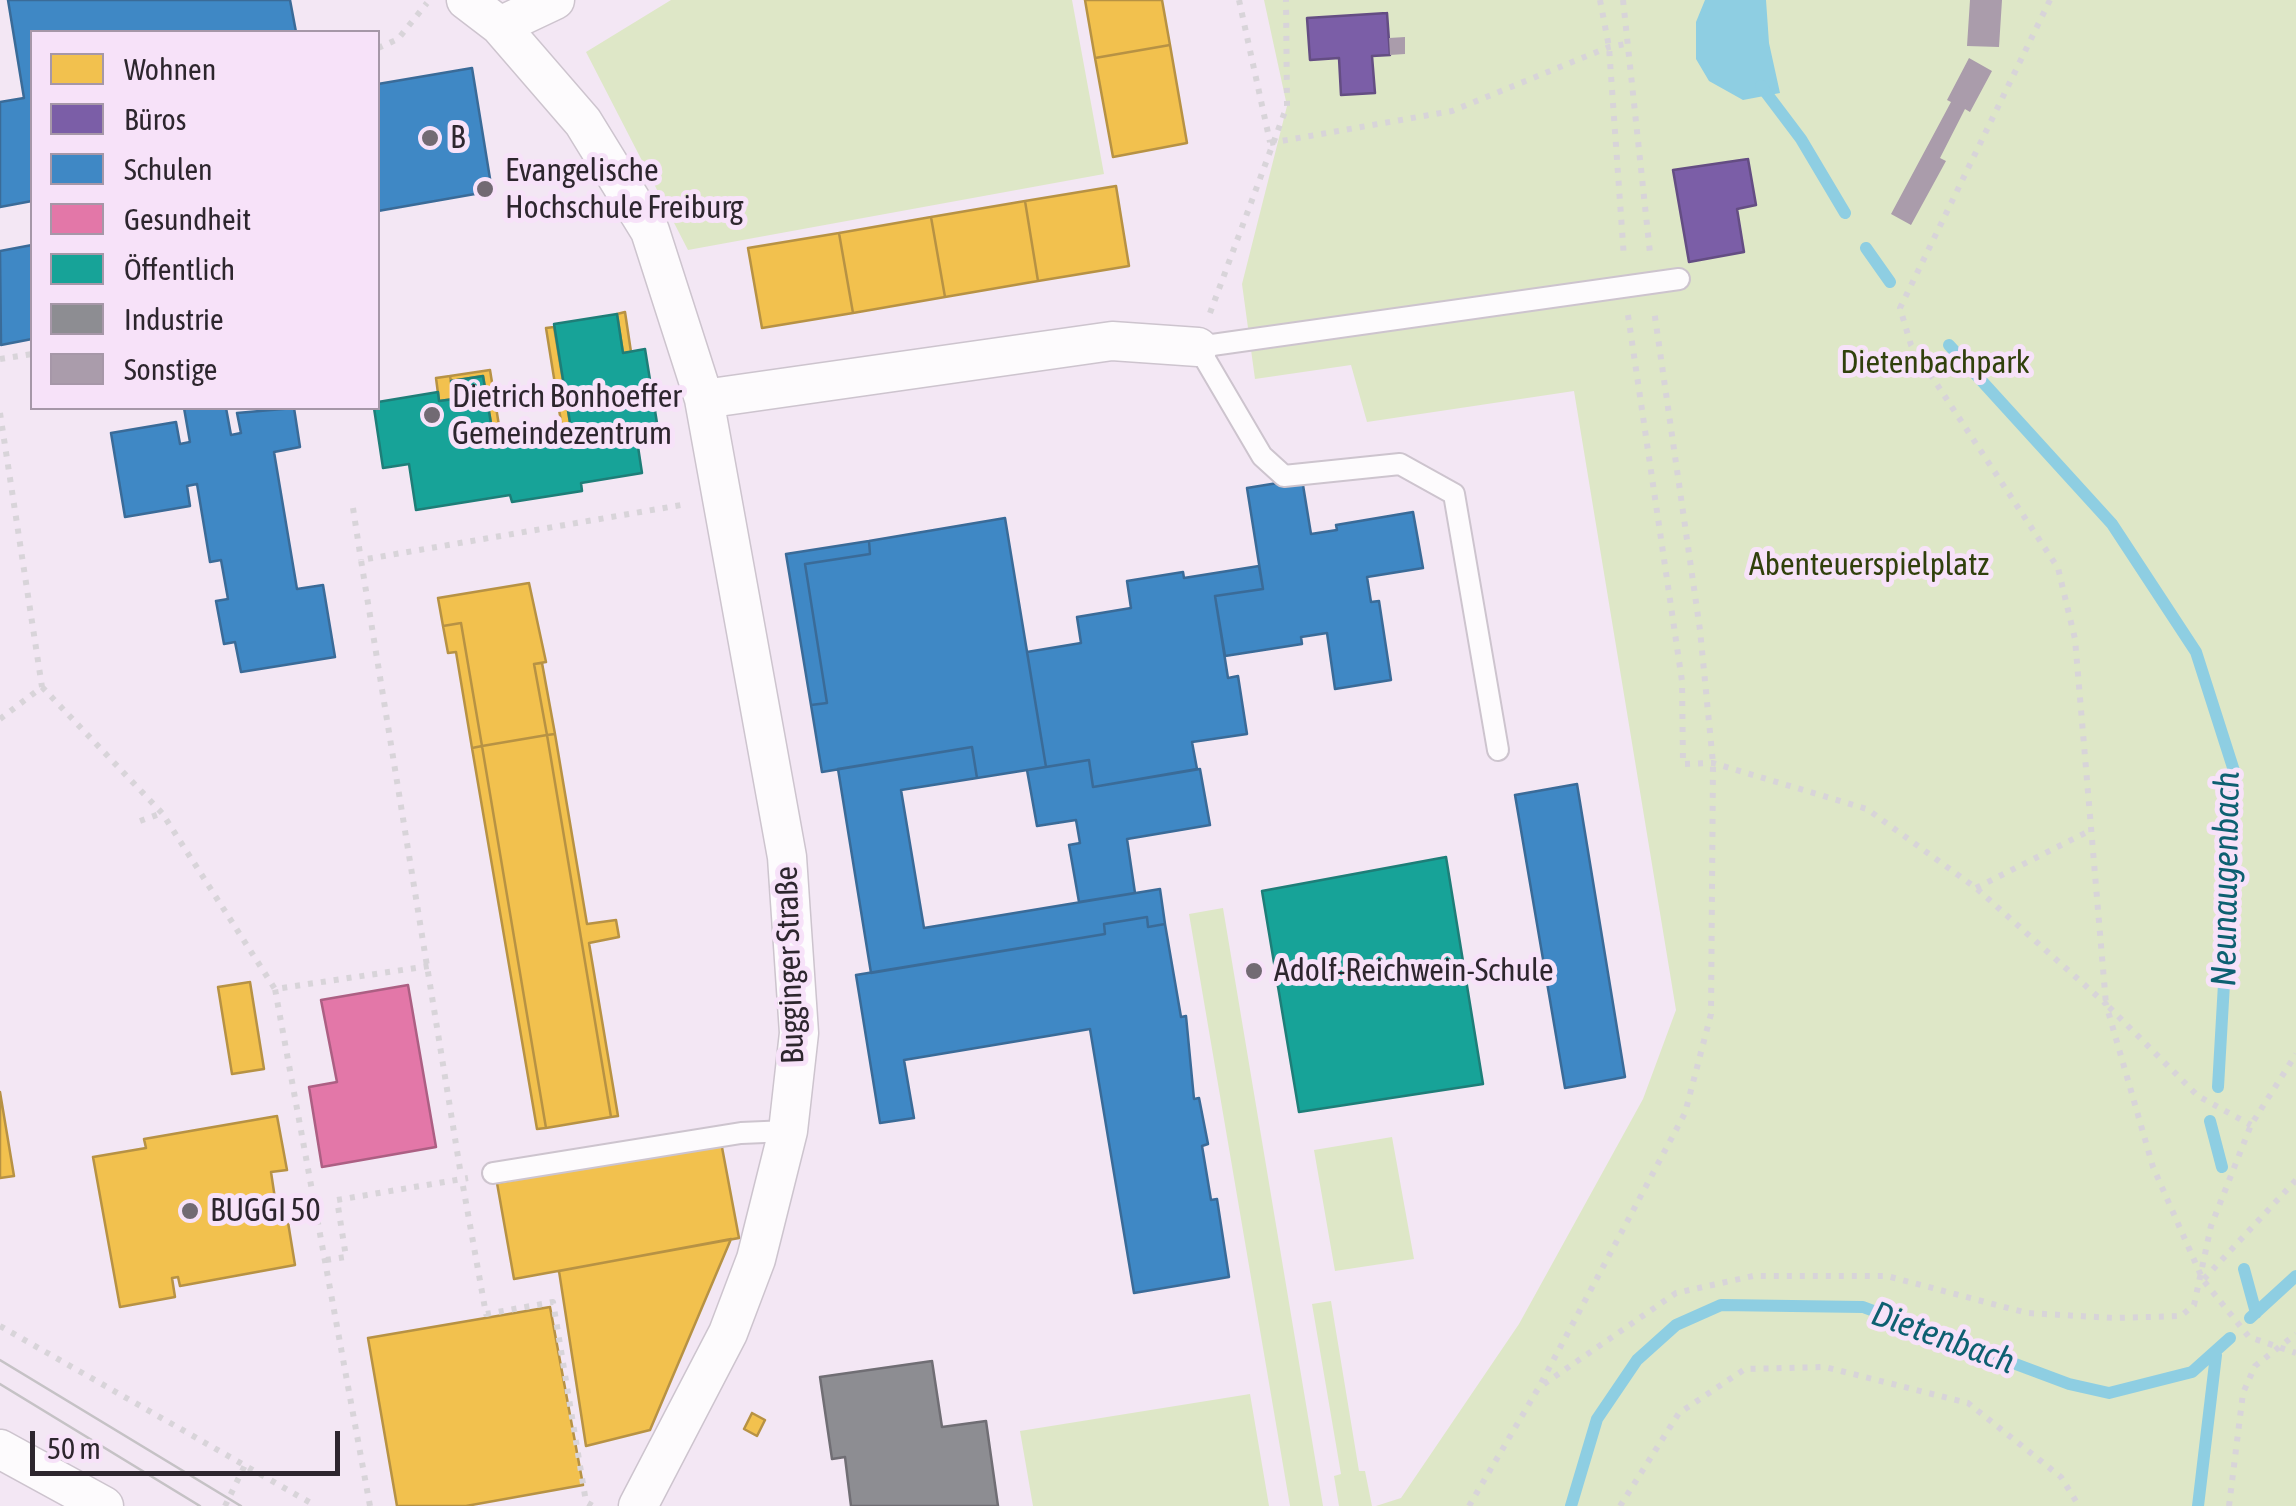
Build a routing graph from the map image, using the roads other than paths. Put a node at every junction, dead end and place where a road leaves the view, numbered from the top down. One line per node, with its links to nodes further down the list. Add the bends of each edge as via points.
1 (466, 0): 3 (street, Bugginger Straße)
2 (555, 0): 3 (street)
3 (500, 26): 6 (street, Bugginger Straße, via 583,122 650,231)
4 (1679, 279): 5 (lane)
5 (1198, 347): 6 (street, via 1112,341); 7 (lane, via 1262,456 1284,476 1400,464 1454,494)
6 (704, 400): 8 (street, Bugginger Straße, via 787,857 799,1033)
7 (1498, 750)
8 (788, 1132): 9 (lane, via 740,1133); 12 (street, Bugginger Straße, via 756,1259 728,1333)
9 (494, 1173)
10 (0, 1449): 11 (street)
11 (104, 1506)
12 (638, 1506)

